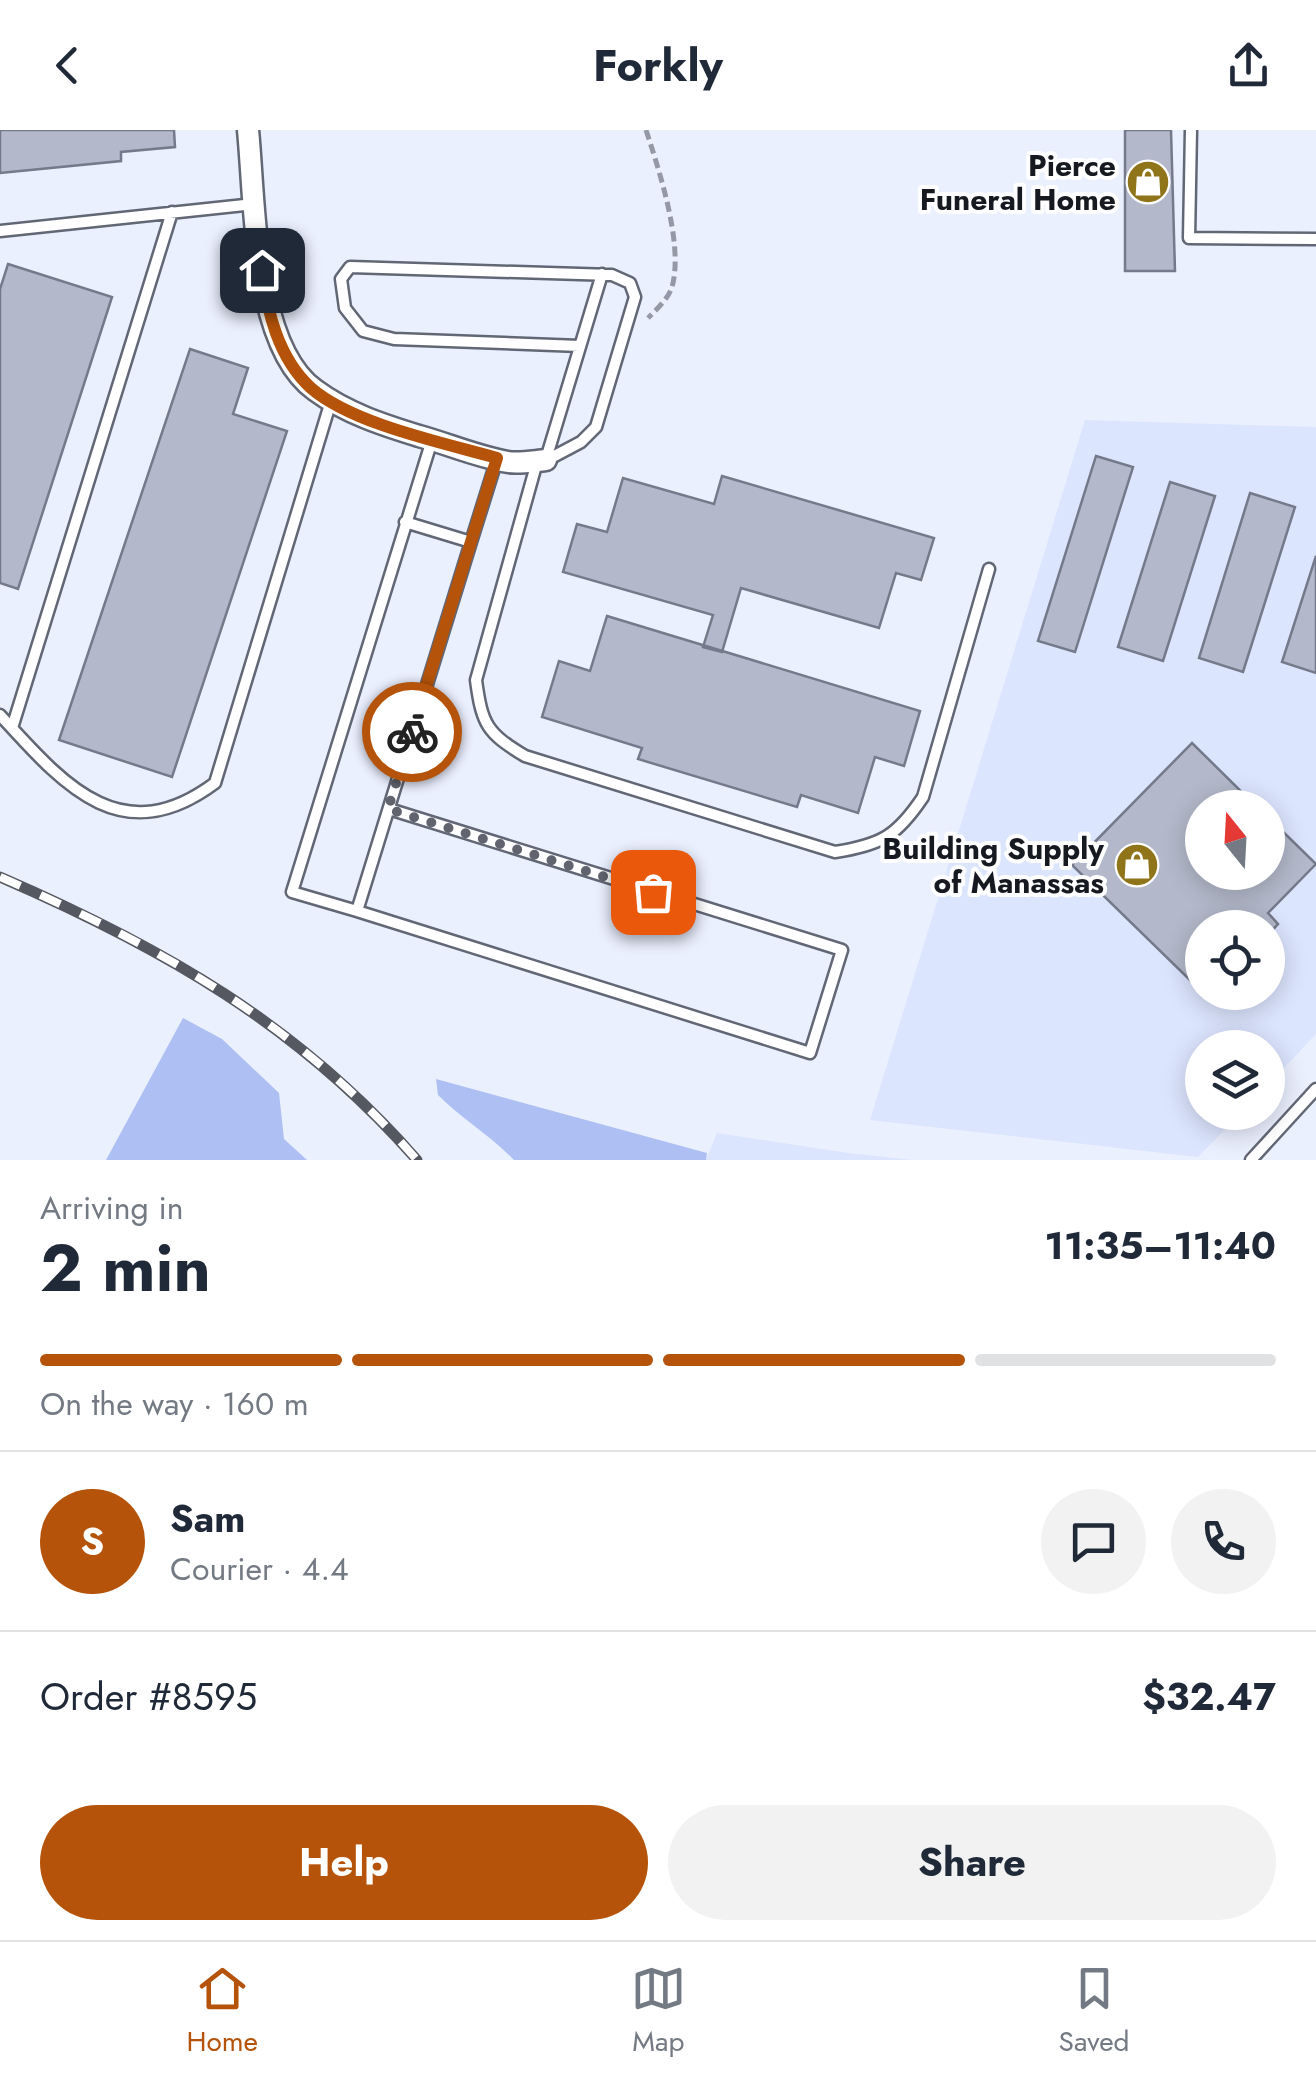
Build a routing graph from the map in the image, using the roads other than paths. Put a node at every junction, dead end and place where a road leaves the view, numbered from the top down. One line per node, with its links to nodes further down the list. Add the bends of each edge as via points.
1 (248, 130): 3 (street)
2 (1190, 130): 6 (lane, via 1189,238)
3 (255, 204): 4 (lane); 9 (street, via 275,334 311,388)
4 (172, 212): 5 (lane); 17 (lane)
5 (0, 232)
6 (1316, 239)
7 (602, 274): 8 (lane); 8 (lane, via 350,267 341,279 345,308 363,331 394,339); 12 (lane, via 630,283 635,298 596,427)
8 (580, 346): 12 (lane)
9 (331, 400): 10 (street); 17 (lane, via 215,784 193,800 146,814 111,810 65,782)
10 (432, 440): 11 (street); 13 (lane)
11 (497, 458): 12 (street); 14 (lane)
12 (542, 461): 15 (lane, via 476,680 493,736 525,756 834,852 867,847 904,826 923,797)
13 (405, 522): 14 (lane); 19 (lane, via 292,892)
14 (471, 542): 18 (lane)
15 (988, 569)
16 (0, 714): 17 (lane)
17 (12, 728)
18 (388, 809): 19 (lane); 19 (lane, via 842,950 810,1054)
19 (357, 911)
20 (1316, 1090): 21 (lane)
21 (1252, 1160)

